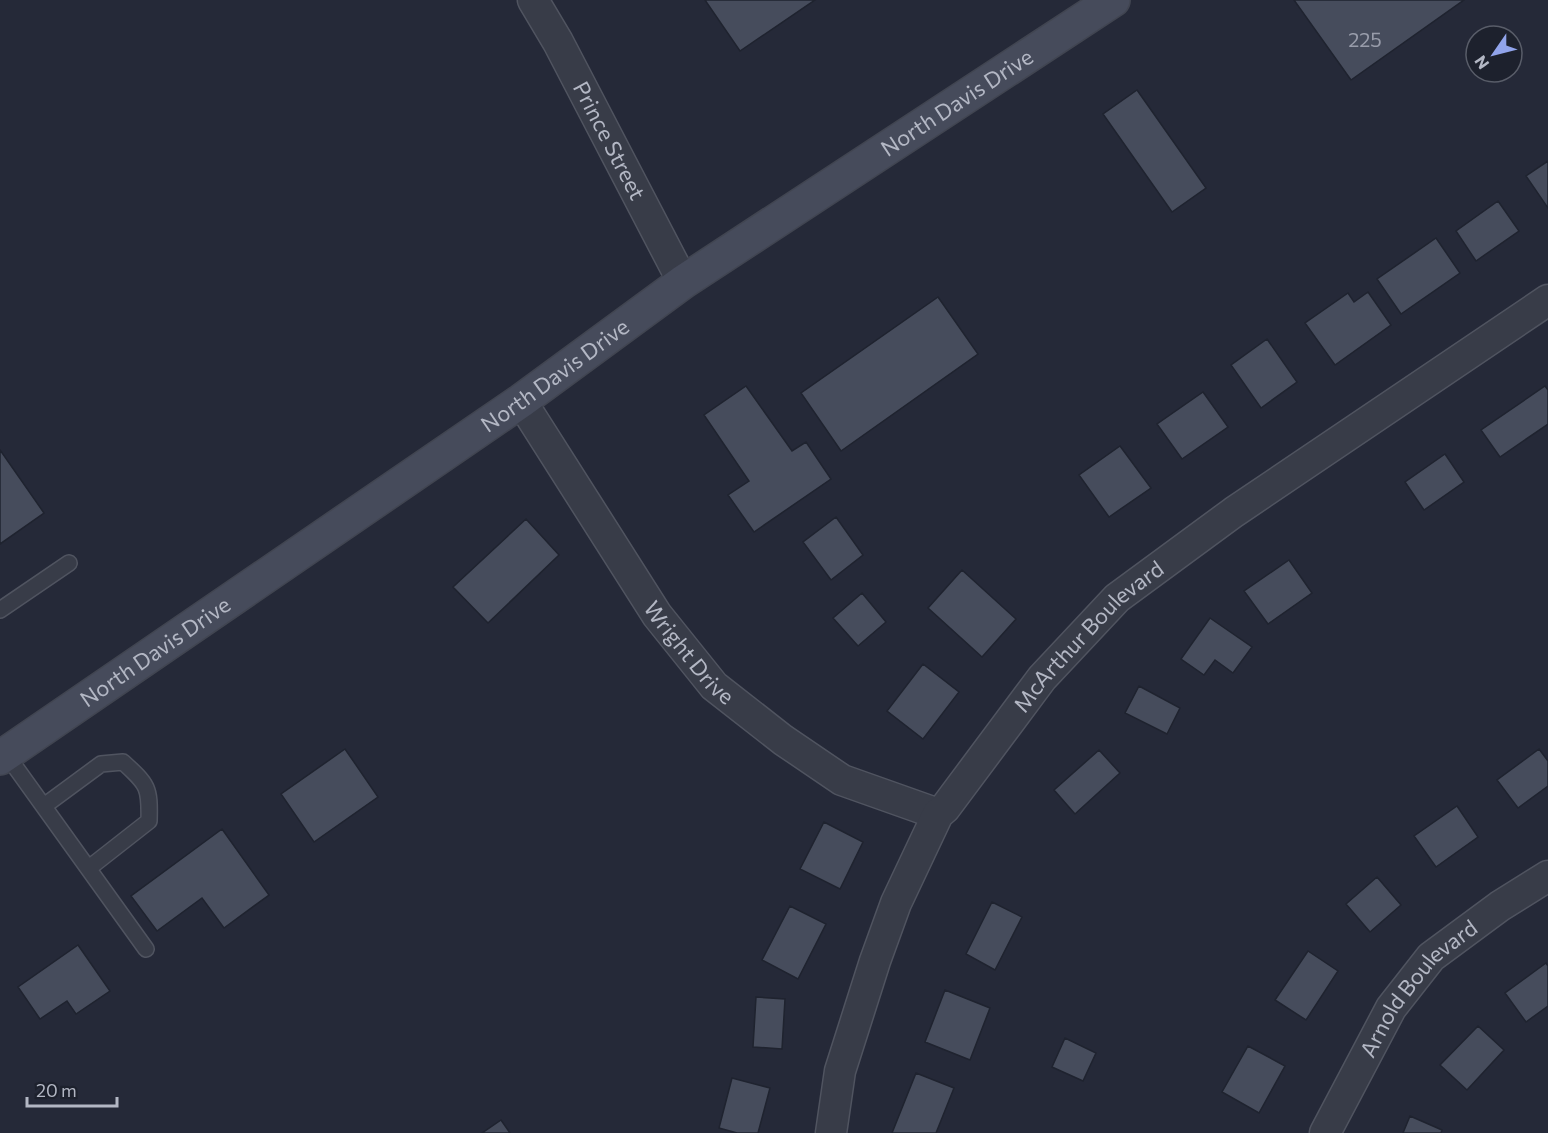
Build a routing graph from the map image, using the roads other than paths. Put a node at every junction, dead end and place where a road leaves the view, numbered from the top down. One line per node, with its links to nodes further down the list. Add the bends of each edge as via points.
1 (533, 0): 3 (street, Prince Street)
2 (1113, 0): 3 (main road, North Davis Drive)
3 (683, 282): 5 (main road, North Davis Drive)
4 (1548, 300): 10 (street, McArthur Boulevard, via 1234,512 1117,598 1042,678)
5 (521, 401): 8 (main road, North Davis Drive); 10 (street, Wright Drive, via 657,615 714,686 842,780)
6 (69, 563): 7 (lane)
7 (0, 610)
8 (3, 756): 9 (lane)
9 (44, 807): 11 (lane); 11 (lane, via 101,764 123,762 142,779 150,794 149,821)
10 (938, 814): 14 (street, McArthur Boulevard, via 896,903 875,961 840,1071)
11 (89, 868): 13 (lane)
12 (1548, 876): 15 (street, Arnold Boulevard, via 1431,957 1391,1008)
13 (146, 949)
14 (831, 1133)
15 (1325, 1133)

